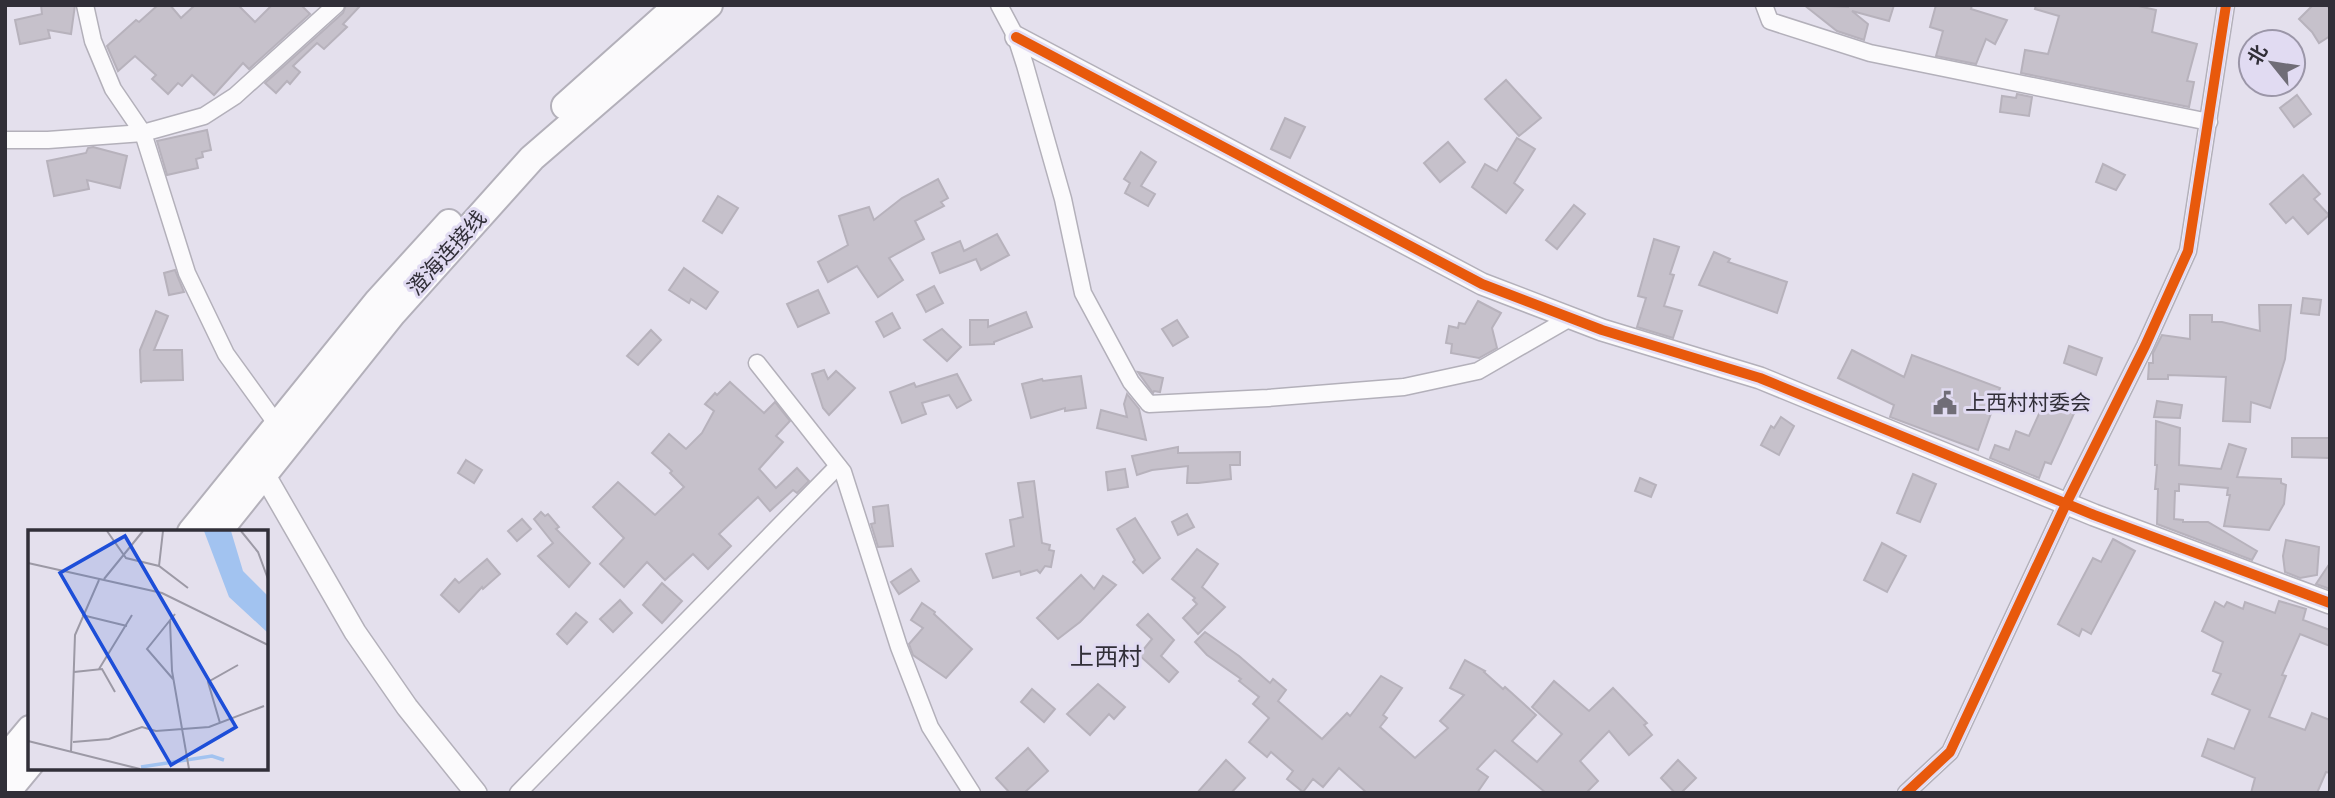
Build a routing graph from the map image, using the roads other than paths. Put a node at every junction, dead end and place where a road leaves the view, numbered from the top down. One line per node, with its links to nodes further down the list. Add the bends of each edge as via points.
1 (85, 5): 10 (street, via 93,41 113,89)
2 (336, 5): 10 (street, via 235,96 204,116)
3 (678, 5): 14 (highway, 澄海连接线, via 519,147 378,301)
4 (709, 5): 16 (highway, 澄海连接线, via 531,158 393,313)
5 (999, 5): 8 (street)
6 (1764, 5): 9 (street, via 1770,21 1870,53)
7 (2226, 5): 9 (street)
8 (1016, 37): 12 (street, via 1482,284); 12 (street, via 1063,199 1083,293 1131,382 1149,404 1404,387 1478,371)
9 (2209, 122): 17 (street, via 2188,251)
10 (144, 133): 11 (street); 14 (street, via 187,274 226,354)
11 (5, 140)
12 (1570, 318): 17 (street, via 1760,378)
13 (757, 363): 15 (street)
14 (278, 426): 18 (highway, 澄海连接线)
15 (838, 466): 26 (street); 27 (street, via 930,727)
16 (264, 474): 19 (highway, 澄海连接线); 25 (street, via 355,632 407,707)
17 (2066, 504): 20 (street); 28 (street, via 1950,752)
18 (193, 530)
19 (220, 530)
20 (2330, 603)
21 (28, 731): 22 (highway)
22 (5, 759)
23 (28, 766): 24 (highway)
24 (6, 793)
25 (477, 793)
26 (518, 793)
27 (972, 793)
28 (1906, 793)

